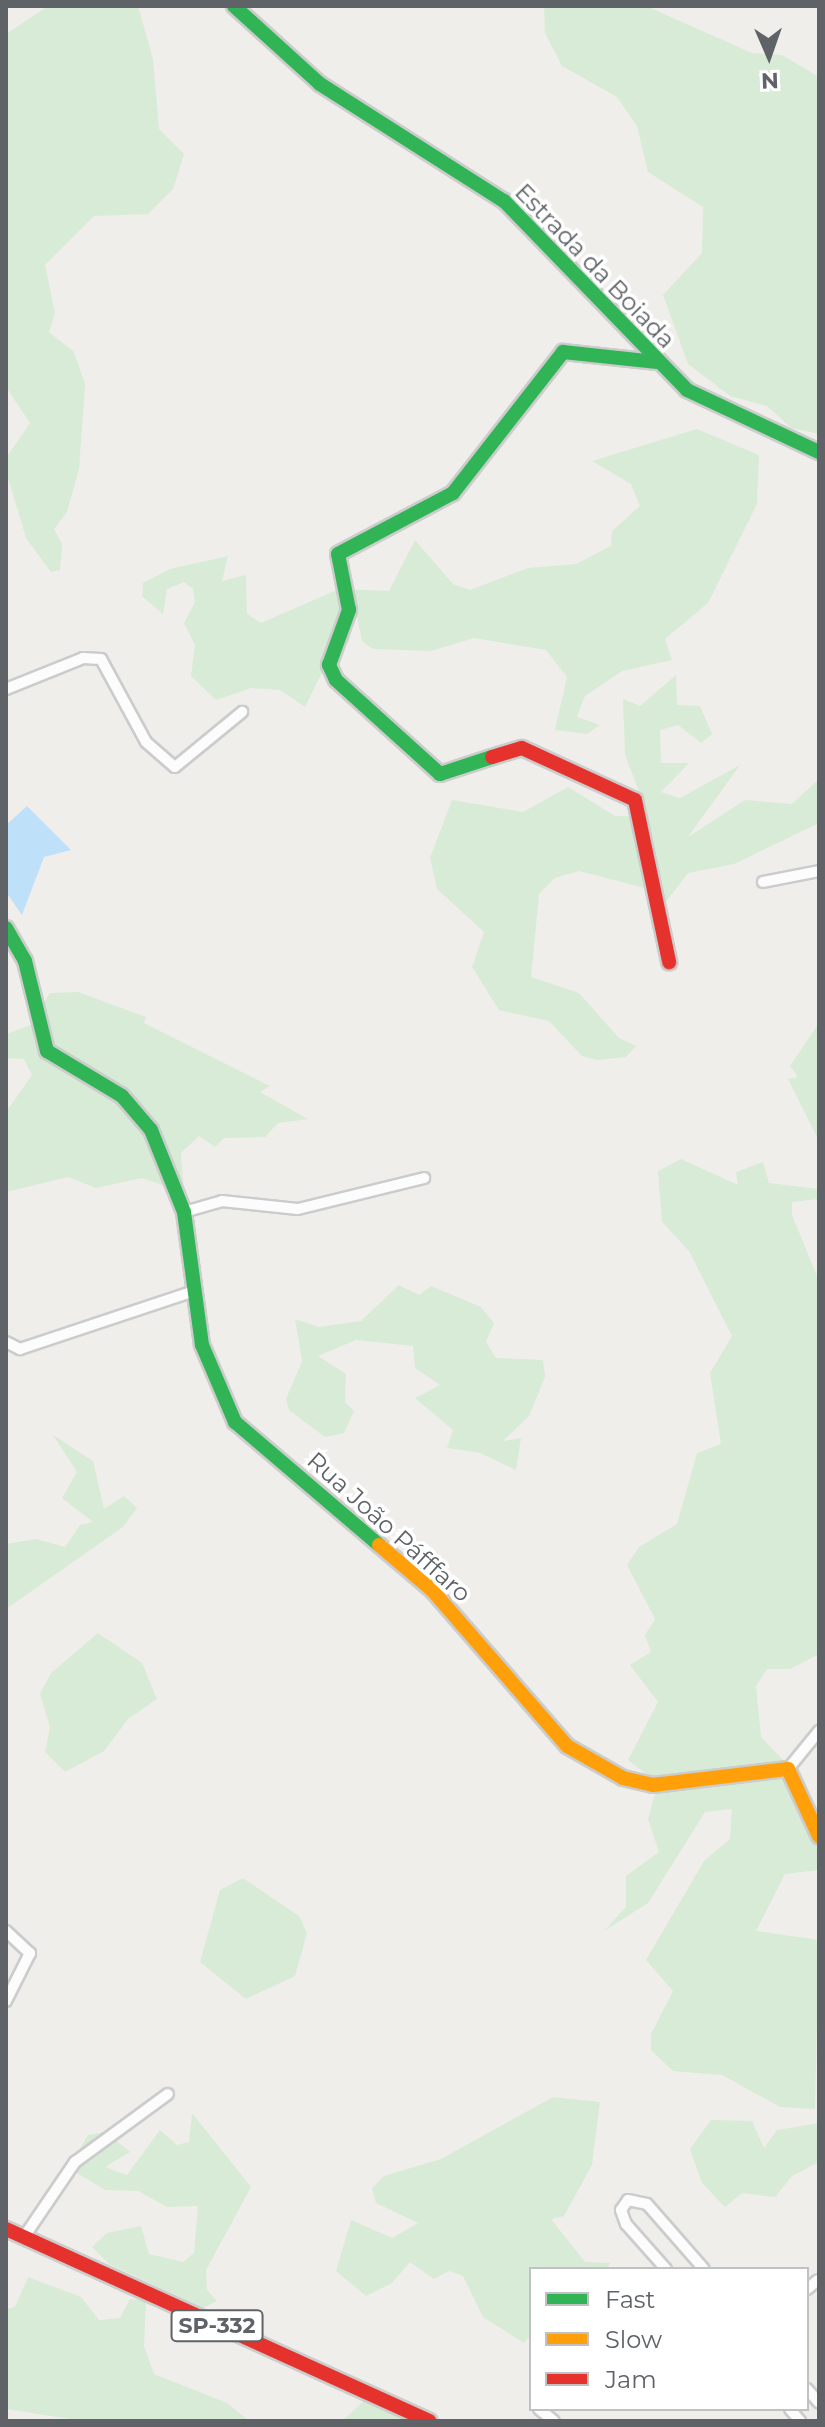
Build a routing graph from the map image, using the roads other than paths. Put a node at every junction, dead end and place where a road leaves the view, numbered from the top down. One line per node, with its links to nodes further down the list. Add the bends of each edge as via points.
1 (234, 6): 2 (street, Estrada da Boiada, via 320,84 504,201)
2 (657, 362): 3 (street, Estrada da Boiada, via 703,402); 9 (street, via 637,364 583,349 563,352 453,493 338,554 349,610 329,665 336,680 440,774 522,748 635,800)
3 (819, 452)
4 (6, 689): 5 (street, via 83,658 101,659 146,742 175,767)
5 (242, 712)
6 (819, 871): 7 (street)
7 (763, 882)
8 (6, 928): 11 (street, Rua João Páfffaro, via 25,961 47,1051 104,1083 141,1115)
9 (669, 962)
10 (424, 1178): 11 (street, via 298,1209 222,1201)
11 (182, 1206): 12 (street, Rua João Páfffaro)
12 (194, 1291): 13 (street, via 20,1349); 15 (street, Rua João Páfffaro, via 202,1345 235,1422 432,1590 567,1746 623,1778 653,1785)
13 (6, 1342)
14 (819, 1731): 15 (street)
15 (788, 1769): 16 (street)
16 (819, 1836)
17 (6, 1931): 18 (street, via 30,1953)
18 (6, 2001)
19 (168, 2094): 21 (street, via 75,2162)
20 (6, 2229): 21 (street, SP-332)
21 (24, 2237): 24 (street, SP-332)
22 (664, 2267): 23 (street, via 626,2224 621,2210 628,2200 647,2204)
23 (702, 2267)
24 (429, 2421)

